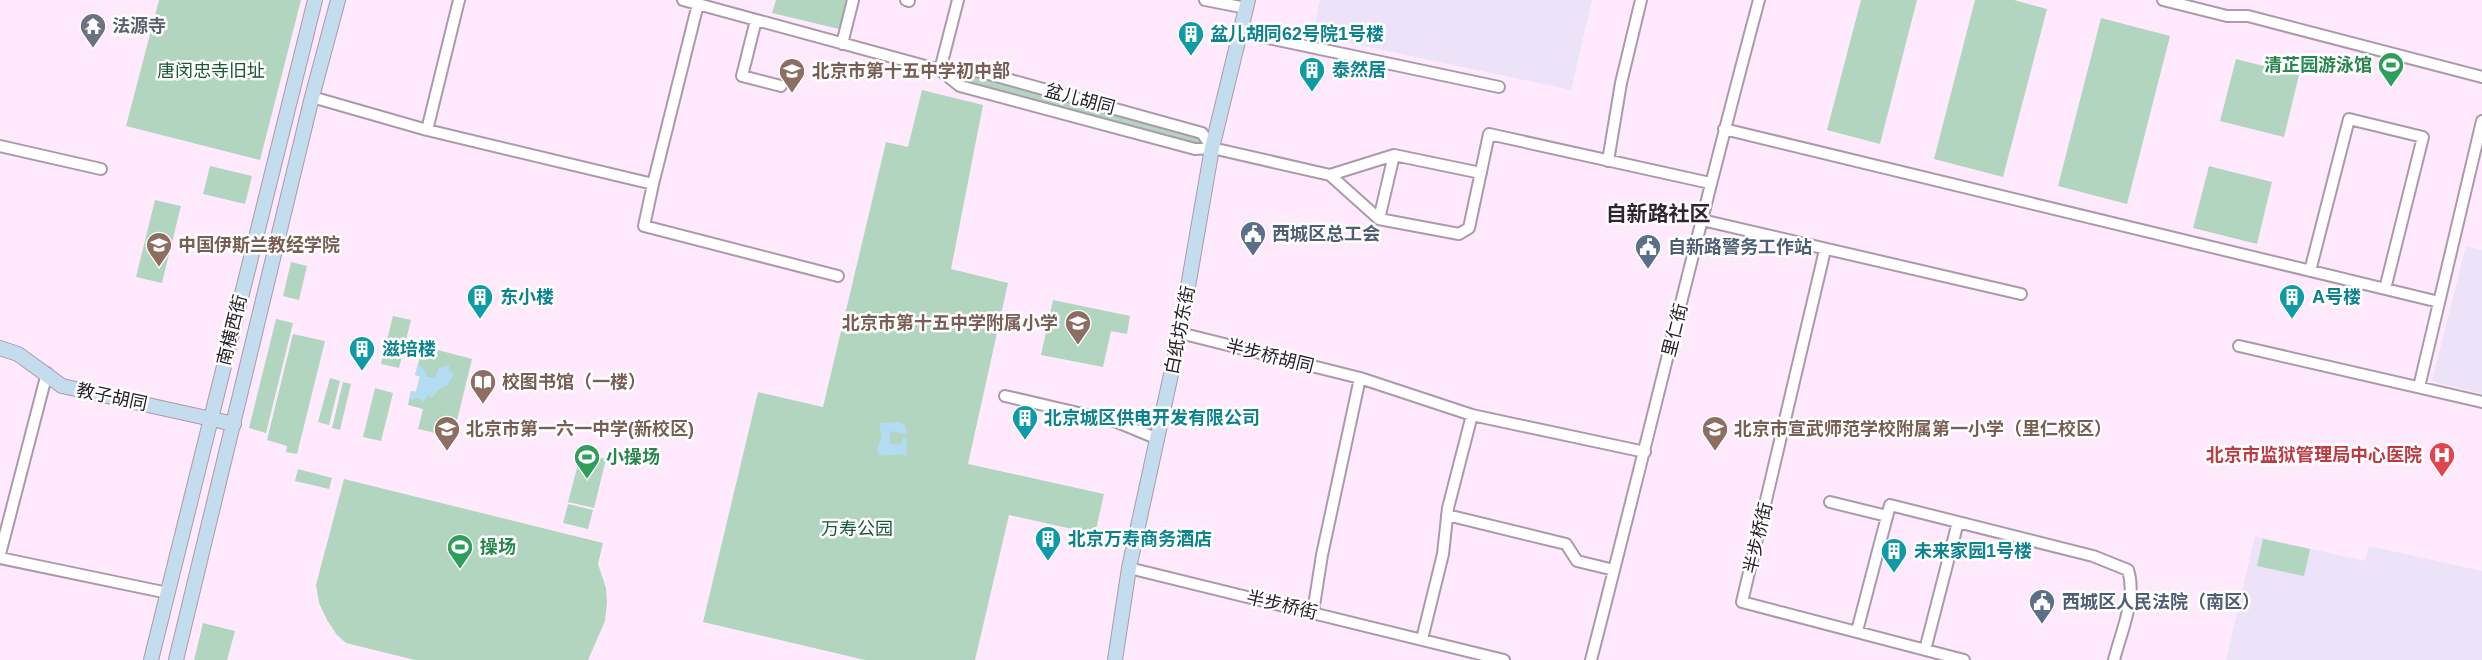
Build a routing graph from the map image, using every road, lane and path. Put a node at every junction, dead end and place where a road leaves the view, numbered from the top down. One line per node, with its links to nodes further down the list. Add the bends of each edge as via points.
1 (315, 0): 50 (main road, 南横西街)
2 (338, 0): 20 (main road, 南横西街)
3 (459, 0): 23 (street)
4 (683, 0): 11 (street, 盆儿胡同)
5 (853, 0): 15 (street)
6 (958, 0): 16 (street)
7 (1205, 0): 12 (street)
8 (1641, 0): 27 (street)
9 (1759, 0): 22 (street, 里仁街)
10 (2163, 0): 17 (street, via 2227,16 2248,16)
11 (698, 4): 13 (street, 盆儿胡同); 32 (street)
12 (1247, 4): 14 (main road, 白纸坊东街)
13 (756, 20): 15 (street, 盆儿胡同); 18 (street, via 742,76)
14 (1240, 32): 19 (street); 25 (main road, 白纸坊东街)
15 (842, 44): 16 (street, 盆儿胡同)
16 (940, 70): 25 (street, 盆儿胡同, via 960,86 1195,149); 25 (street, 盆儿胡同, via 967,68 1202,133)
17 (2482, 76)
18 (780, 86)
19 (1499, 87)
20 (312, 97): 23 (street); 51 (main road, 南横西街)
21 (2482, 121): 40 (street)
22 (1724, 129): 31 (street, 里仁街); 36 (street)
23 (427, 130): 32 (street)
24 (0, 146): 28 (street)
25 (1212, 148): 30 (street, 盆儿胡同); 41 (main road, 白纸坊东街)
26 (1394, 155): 29 (street); 30 (street); 33 (street)
27 (1608, 161): 29 (street, via 1489,134); 31 (street)
28 (101, 169)
29 (1481, 173): 33 (street, via 1469,228 1464,232)
30 (1330, 175): 33 (street)
31 (1710, 183): 34 (street, 里仁街)
32 (653, 184): 37 (street, via 644,226)
33 (1379, 219)
34 (1702, 220): 35 (street); 53 (street, 里仁街)
35 (1825, 250): 39 (street); 63 (street, 半步桥街, via 1742,602)
36 (2310, 271): 38 (street); 38 (street, via 2349,119 2423,137)
37 (838, 276)
38 (2385, 289): 40 (street)
39 (2021, 294)
40 (2439, 302): 46 (street)
41 (1180, 333): 45 (street, 半步桥胡同); 52 (main road, 白纸坊东街)
42 (2239, 346): 46 (street)
43 (0, 348): 44 (main road, 教子胡同, via 18,354)
44 (47, 373): 50 (main road, 教子胡同, via 62,386); 58 (street)
45 (1360, 378): 49 (street, 半步桥胡同); 62 (street, via 1322,555)
46 (2419, 387): 48 (street)
47 (1005, 396): 52 (street, via 1117,422)
48 (2482, 402)
49 (1472, 415): 53 (street, 半步桥胡同); 55 (street)
50 (210, 418): 51 (main road, 教子胡同); 61 (main road, 南横西街)
51 (234, 424): 67 (main road, 南横西街)
52 (1158, 439): 59 (main road, 白纸坊东街)
53 (1645, 452): 60 (street, 里仁街)
54 (1830, 502): 56 (street)
55 (1447, 515): 60 (street, via 1566,544 1576,561); 64 (street, via 1443,554)
56 (1887, 516): 57 (street, via 1890,505); 63 (street)
57 (1958, 522): 65 (street); 72 (street, via 2093,556 2128,570 2131,593)
58 (0, 556): 61 (street)
59 (1129, 568): 62 (street, 半步桥街); 68 (main road, 白纸坊东街)
60 (1614, 570): 70 (street, 里仁街)
61 (168, 593): 66 (main road, 南横西街)
62 (1314, 612): 64 (street, 半步桥街)
63 (1857, 631): 65 (street, 半步桥街)
64 (1422, 639): 69 (street, 半步桥街)
65 (1925, 650): 71 (street, 半步桥街)
66 (152, 660)
67 (176, 660)
68 (1114, 660)
69 (1504, 660)
70 (1591, 660)
71 (1964, 660)
72 (2114, 660)

